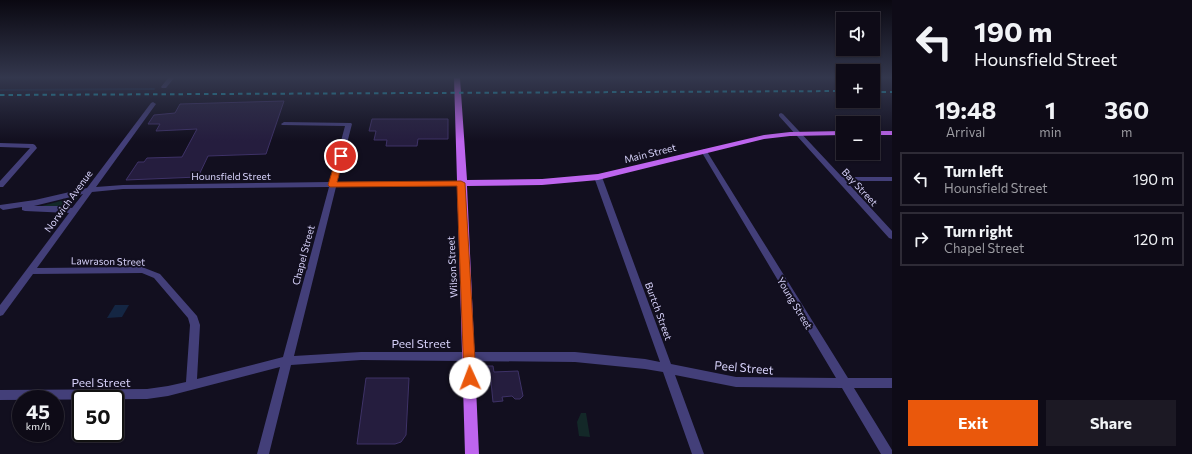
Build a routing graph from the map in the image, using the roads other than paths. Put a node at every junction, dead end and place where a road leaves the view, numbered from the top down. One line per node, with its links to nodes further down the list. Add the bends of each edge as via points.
1 (458, 99): 14 (main road, Wilson Street)
2 (153, 104): 17 (street, Norwich Avenue)
3 (781, 115): 8 (street, Bay Street)
4 (284, 124): 16 (street, Chapel Street, via 349,124)
5 (836, 133): 8 (main road, Main Street)
6 (880, 133): 7 (main road)
7 (892, 133)
8 (797, 134): 10 (main road, Main Street, via 764,136); 12 (street, Bay Street)
9 (0, 145): 15 (street, via 34,148)
10 (704, 151): 11 (main road, Main Street); 26 (street, Young Street)
11 (598, 177): 14 (main road, Main Street, via 542,182); 25 (street, Burtch Street)
12 (839, 179): 13 (street); 20 (street, Bay Street)
13 (892, 179)
14 (461, 183): 16 (street, Hounsfield Street); 23 (main road, Wilson Street)
15 (0, 185)
16 (332, 185): 17 (street, Hounsfield Street, via 123,187); 24 (street, Chapel Street)
17 (90, 190): 18 (street, Hounsfield Street, via 31,204); 19 (street, Norwich Avenue)
18 (1, 207): 19 (street)
19 (74, 211): 21 (street, Norwich Avenue)
20 (892, 236)
21 (30, 271): 22 (street, Norwich Avenue); 28 (street, Lawrason Street, via 142,270 157,276 192,316 195,325)
22 (1, 308)
23 (469, 356): 24 (street, Peel Street, via 361,356); 25 (street, Peel Street, via 576,357); 31 (main road, Wilson Street)
24 (287, 361): 28 (street, Peel Street); 30 (street, Chapel Street)
25 (668, 369): 26 (street, Peel Street, via 736,382); 32 (street, Burtch Street)
26 (843, 383): 27 (street, Peel Street); 33 (street, Young Street)
27 (892, 383)
28 (191, 385): 29 (street, Peel Street, via 168,391 132,395)
29 (0, 395)
30 (263, 454)
31 (472, 454)
32 (698, 454)
33 (888, 454)

